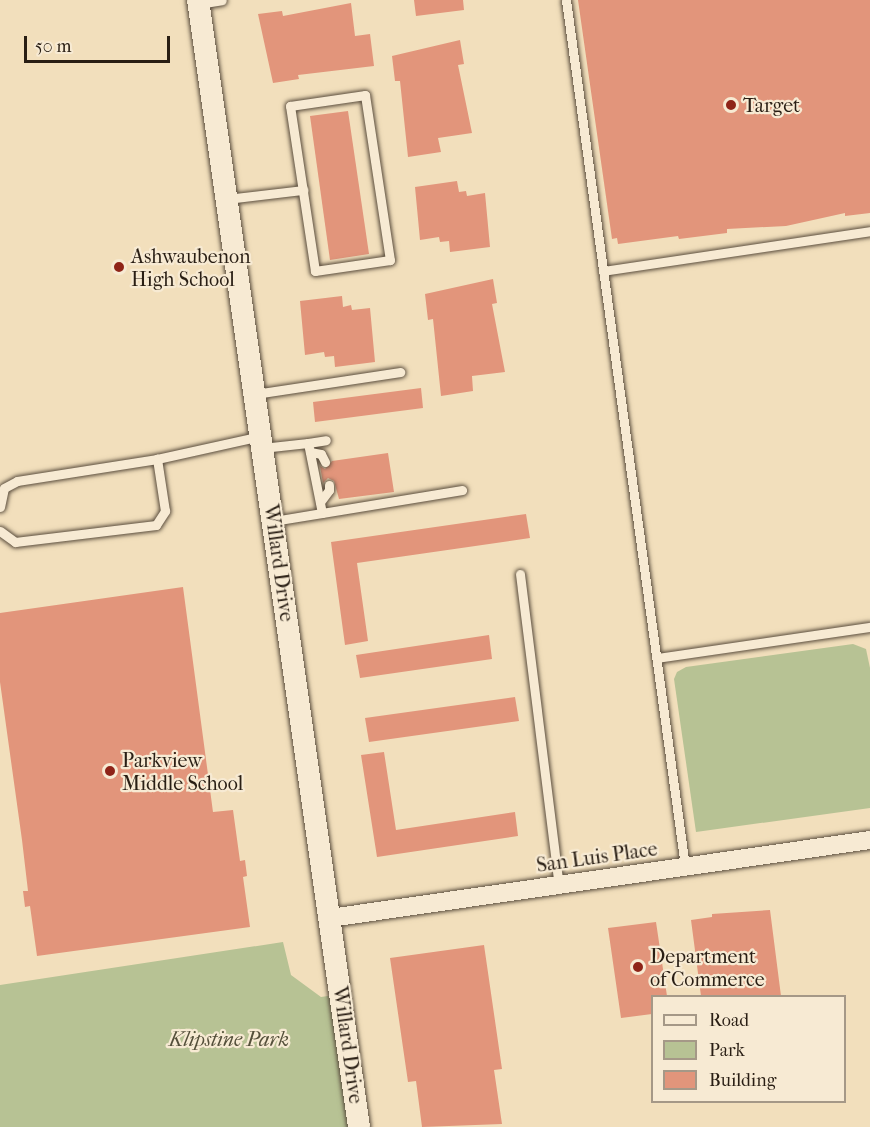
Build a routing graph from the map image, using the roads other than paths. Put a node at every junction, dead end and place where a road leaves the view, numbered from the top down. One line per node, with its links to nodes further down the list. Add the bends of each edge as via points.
1 (222, 0): 3 (lane)
2 (566, 0): 7 (lane)
3 (198, 2): 5 (street, Willard Drive)
4 (303, 190): 4 (lane, via 315,271 390,260 365,95 290,106); 5 (lane)
5 (227, 199): 9 (street, Willard Drive)
6 (870, 231): 7 (lane)
7 (603, 271): 24 (lane)
8 (400, 372): 9 (lane)
9 (255, 394): 11 (street, Willard Drive)
10 (326, 440): 12 (lane)
11 (262, 442): 12 (lane); 13 (lane); 20 (street, Willard Drive)
12 (309, 447): 14 (lane, via 321,454); 17 (lane)
13 (157, 459): 18 (lane, via 18,481 4,488); 21 (lane, via 165,511 156,525 15,542)
14 (325, 462)
15 (328, 484): 17 (lane, via 329,490)
16 (462, 490): 19 (lane)
17 (320, 502): 19 (lane)
18 (0, 507)
19 (322, 513): 20 (lane)
20 (273, 521): 28 (street, Willard Drive)
21 (0, 531)
22 (520, 574): 27 (lane)
23 (870, 627): 24 (lane)
24 (657, 658): 26 (lane)
25 (870, 840): 26 (street, San Luis Place)
26 (685, 867): 27 (street, San Luis Place)
27 (559, 885): 28 (street, San Luis Place)
28 (330, 918): 29 (street, Willard Drive)
29 (359, 1127)

